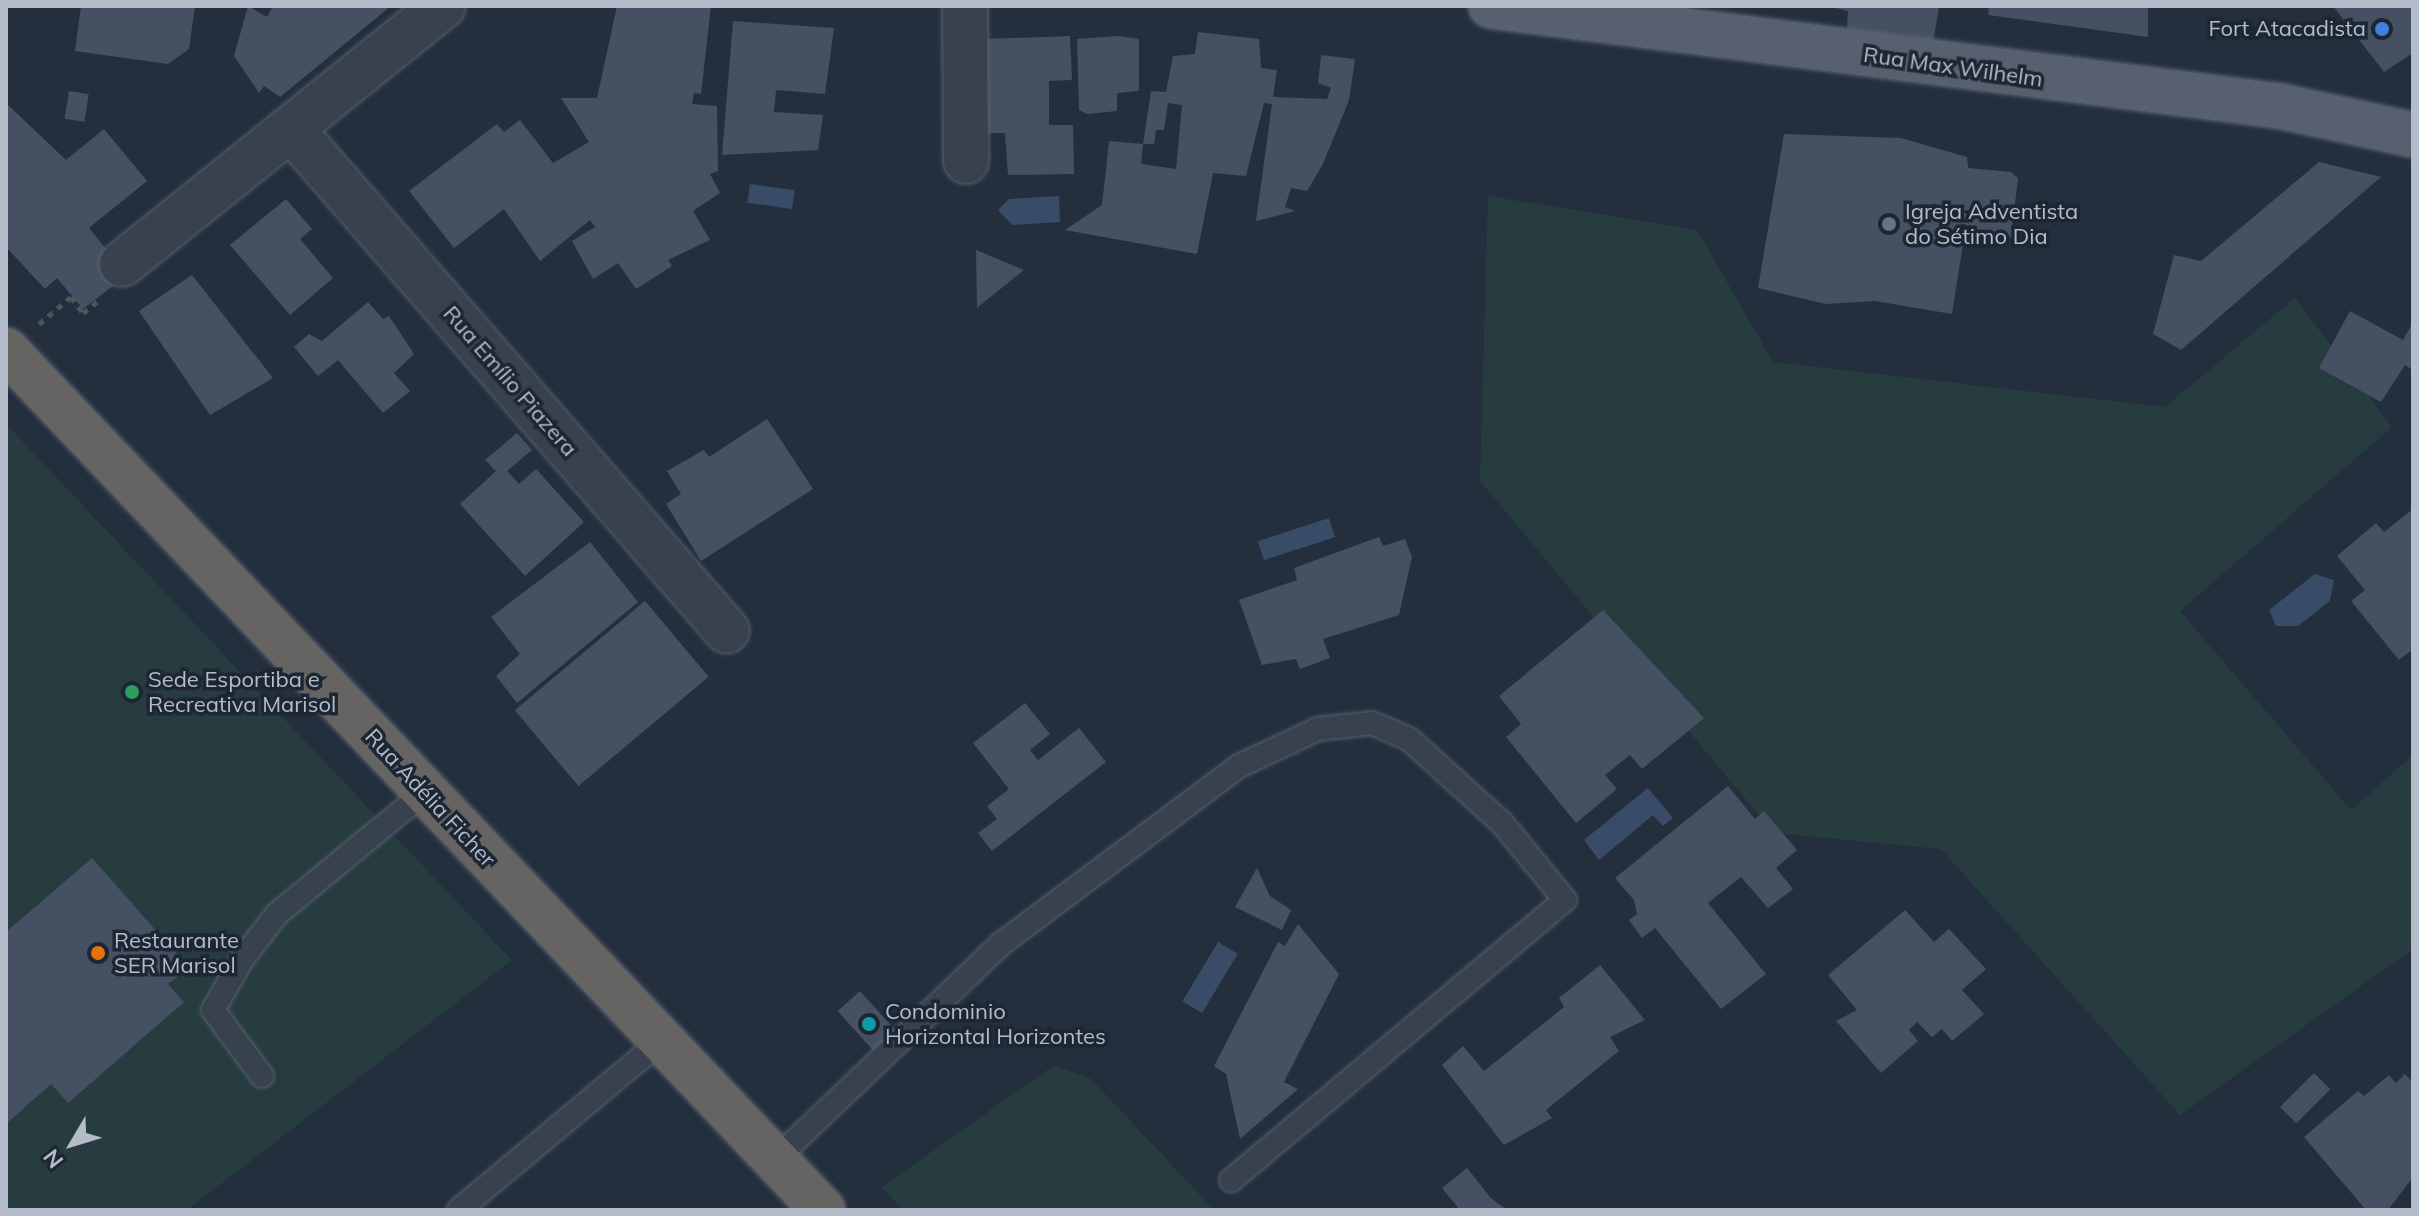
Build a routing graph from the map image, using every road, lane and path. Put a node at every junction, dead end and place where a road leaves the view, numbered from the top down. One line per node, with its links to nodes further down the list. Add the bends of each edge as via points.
1 (443, 6): 4 (street)
2 (965, 6): 6 (street)
3 (1491, 6): 5 (main road, Rua Max Wilhelm, via 2279,106)
4 (292, 130): 7 (street); 9 (street, Rua Emílio Piazera)
5 (2413, 135)
6 (966, 161)
7 (122, 264): 8 (path, via 131,275 83,313 71,297)
8 (6, 350): 10 (highway, Rua Adélia Ficher)
9 (727, 631)
10 (425, 792): 11 (highway, Rua Adélia Ficher); 12 (lane, via 277,914 213,1010)
11 (661, 1041): 13 (highway, Rua Adélia Ficher); 15 (lane)
12 (262, 1076)
13 (776, 1159): 14 (lane, via 1001,944 1239,766 1318,729 1372,723 1409,739 1468,793 1565,900); 16 (highway, Rua Adélia Ficher)
14 (1231, 1180)
15 (459, 1210)
16 (823, 1210)

